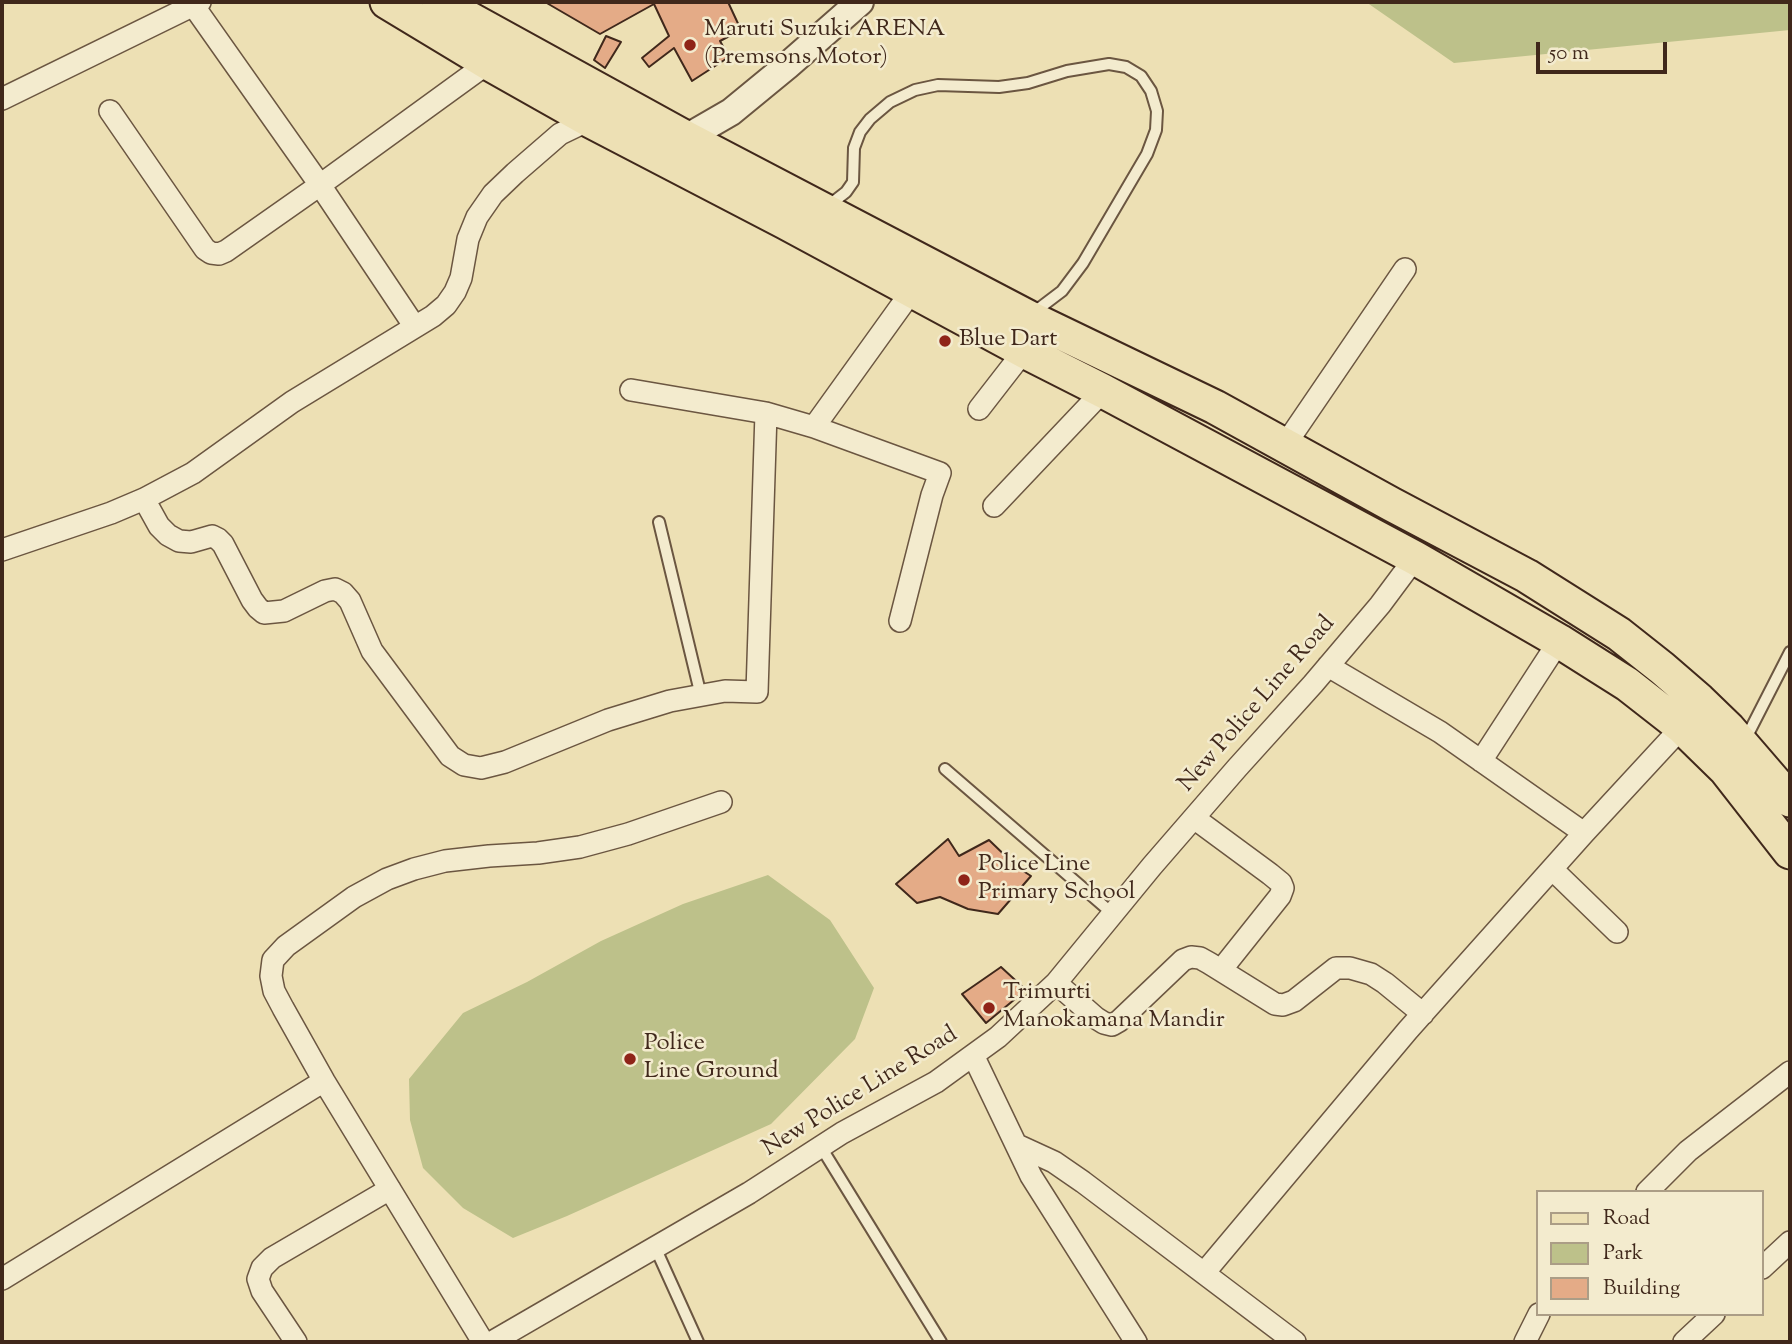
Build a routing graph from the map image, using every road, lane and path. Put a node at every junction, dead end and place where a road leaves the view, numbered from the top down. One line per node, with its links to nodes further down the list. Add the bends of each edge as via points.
1 (387, 2): 5 (main road)
2 (439, 2): 9 (main road)
3 (860, 2): 9 (street, via 788,66)
4 (197, 4): 6 (street); 10 (street)
5 (488, 63): 8 (main road); 10 (street)
6 (2, 99)
7 (110, 111): 10 (street, via 211,253 226,251)
8 (589, 120): 9 (main road); 15 (street, via 560,134 493,194 468,239 456,292)
9 (677, 149): 11 (main road); 13 (main road)
10 (320, 185): 15 (street)
11 (823, 210): 13 (main road); 14 (lane, via 853,182 854,148 860,132 890,102 915,90 956,84 999,87 1109,64 1126,67 1141,76 1157,111 1147,154 1083,263 1062,291)
12 (1405, 269): 22 (street)
13 (921, 278): 14 (main road); 16 (main road); 21 (street)
14 (1028, 317): 22 (main road)
15 (415, 327): 23 (street, via 292,402 193,473)
16 (1024, 351): 18 (main road); 19 (street)
17 (631, 390): 20 (street)
18 (1102, 391): 24 (street); 27 (main road)
19 (979, 409)
20 (766, 413): 21 (street); 32 (street, via 757,692)
21 (814, 426): 28 (street, via 940,473)
22 (1285, 445): 34 (main road, via 1527,576 1619,634 1699,700)
23 (144, 499): 26 (street); 32 (street, via 168,536 191,542 212,536 218,539 264,613 284,611 325,591 343,593 372,651 450,756 464,765 481,768 505,762 608,720)
24 (994, 506)
25 (659, 522): 32 (lane)
26 (2, 550)
27 (1415, 558): 29 (main road); 31 (street, New Police Line Road)
28 (900, 621)
29 (1559, 642): 33 (main road, via 1627,684); 35 (street)
30 (1790, 652): 34 (lane)
31 (1328, 666): 35 (street); 39 (street, New Police Line Road)
32 (701, 696)
33 (1682, 727): 40 (street); 41 (main road, via 1726,770)
34 (1743, 745): 37 (main road)
35 (1481, 761): 40 (street)
36 (945, 769): 43 (lane)
37 (1790, 800)
38 (721, 802): 50 (street, via 580,847 456,860 415,869 387,879 343,905 286,946 273,960 271,976 274,991)
39 (1194, 818): 43 (street, New Police Line Road); 45 (street, via 1283,888)
40 (1584, 833): 42 (street)
41 (1790, 852)
42 (1552, 869): 44 (street); 47 (street)
43 (1113, 914): 46 (street, New Police Line Road)
44 (1617, 932)
45 (1221, 970): 46 (street, via 1200,958 1183,960 1112,1025 1096,1018); 47 (street, via 1283,1005 1336,968 1350,968 1371,974)
46 (1056, 983): 48 (street, New Police Line Road)
47 (1423, 1014): 58 (street)
48 (973, 1055): 51 (street); 52 (street, New Police Line Road, via 936,1082)
49 (1790, 1072): 54 (street, via 1688,1151)
50 (324, 1081): 53 (street); 59 (street)
51 (1017, 1145): 58 (street, via 1054,1162); 67 (street, via 1038,1187)
52 (821, 1147): 56 (street, New Police Line Road); 66 (lane)
53 (390, 1189): 62 (street, via 262,1268 258,1279 262,1291); 63 (street)
54 (1649, 1190)
55 (1790, 1242): 57 (street)
56 (654, 1247): 64 (street, New Police Line Road); 65 (lane)
57 (1764, 1266)
58 (1203, 1273): 68 (street)
59 (2, 1279)
60 (1538, 1316): 69 (street)
61 (1712, 1316): 70 (street)
62 (296, 1342)
63 (482, 1342)
64 (492, 1342)
65 (698, 1342)
66 (941, 1342)
67 (1136, 1342)
68 (1295, 1342)
69 (1525, 1342)
70 (1684, 1342)

